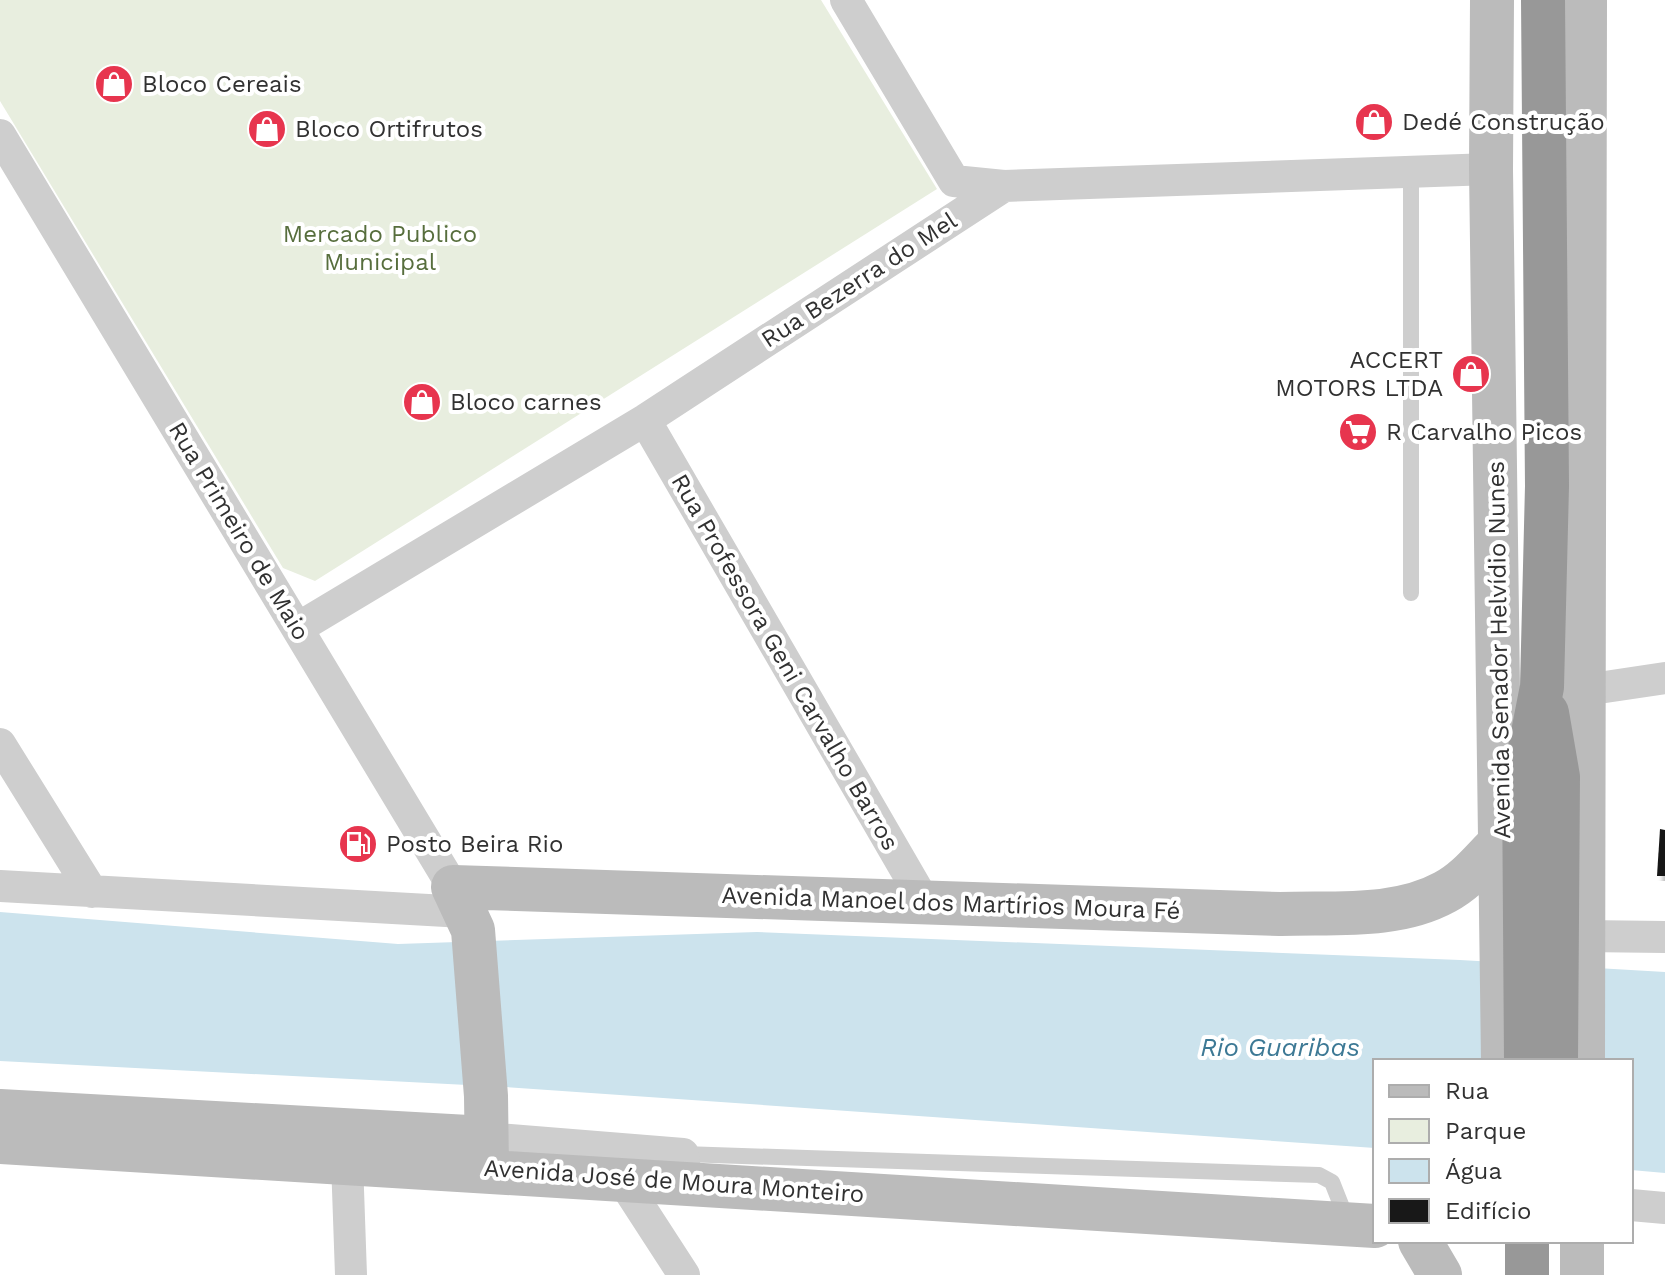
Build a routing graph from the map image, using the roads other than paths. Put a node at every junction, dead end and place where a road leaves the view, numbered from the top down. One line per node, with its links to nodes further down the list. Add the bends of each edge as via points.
1 (846, 0): 8 (street, via 954,181)
2 (1492, 0): 6 (main road, Avenida Senador Helvídio Nunes)
3 (1543, 0): 20 (highway, via 1547,486 1542,687 1558,777)
4 (1585, 0): 13 (main road, Avenida Senador Helvídio Nunes)
5 (1, 137): 11 (street, Rua Primeiro de Maio)
6 (1491, 169): 7 (street); 15 (main road, Avenida Senador Helvídio Nunes)
7 (1411, 170): 8 (street); 10 (lane)
8 (1004, 186): 9 (street, Rua Bezerra do Mel)
9 (645, 420): 11 (street, Rua Bezerra do Mel); 18 (street, Rua Professora Geni Carvalho Barros)
10 (1411, 593)
11 (298, 628): 19 (street, Rua Primeiro de Maio)
12 (1665, 678): 13 (street)
13 (1585, 690): 20 (main road, Avenida Senador Helvídio Nunes)
14 (0, 744): 17 (street)
15 (1501, 842): 18 (main road, Avenida Manoel dos Martírios Moura Fé, via 1446,892 1408,907 1280,914); 20 (main road, Avenida Senador Helvídio Nunes)
16 (0, 886): 17 (street, Avenida Manoel dos Martírios Moura Fé)
17 (92, 892): 19 (street, Avenida Manoel dos Martírios Moura Fé)
18 (925, 903): 19 (main road, Avenida Manoel dos Martírios Moura Fé)
19 (463, 909): 27 (main road)
20 (1550, 928): 21 (street); 22 (main road, Avenida Senador Helvídio Nunes); 23 (highway); 24 (highway); 25 (main road, Avenida Senador Helvídio Nunes)
21 (1665, 937)
22 (1504, 1059)
23 (1526, 1059)
24 (1556, 1059)
25 (1583, 1059)
26 (0, 1111): 27 (main road, Avenida José de Moura Monteiro)
27 (486, 1134): 29 (street); 30 (main road, Avenida José de Moura Monteiro); 32 (main road, Avenida José de Moura Monteiro)
28 (0, 1142): 30 (main road, Avenida José de Moura Monteiro)
29 (596, 1147): 31 (street); 32 (street)
30 (347, 1161): 41 (street)
31 (685, 1168): 32 (main road, Avenida José de Moura Monteiro); 35 (main road, Avenida José de Moura Monteiro)
32 (625, 1178): 42 (street)
33 (1633, 1205): 34 (street)
34 (1665, 1208)
35 (1361, 1224)
36 (1421, 1243): 43 (main road)
37 (1506, 1243): 44 (main road)
38 (1527, 1243): 45 (highway)
39 (1556, 1243): 46 (highway)
40 (1582, 1243): 47 (main road)
41 (351, 1275)
42 (684, 1275)
43 (1440, 1275)
44 (1506, 1275)
45 (1527, 1275)
46 (1556, 1275)
47 (1582, 1275)

